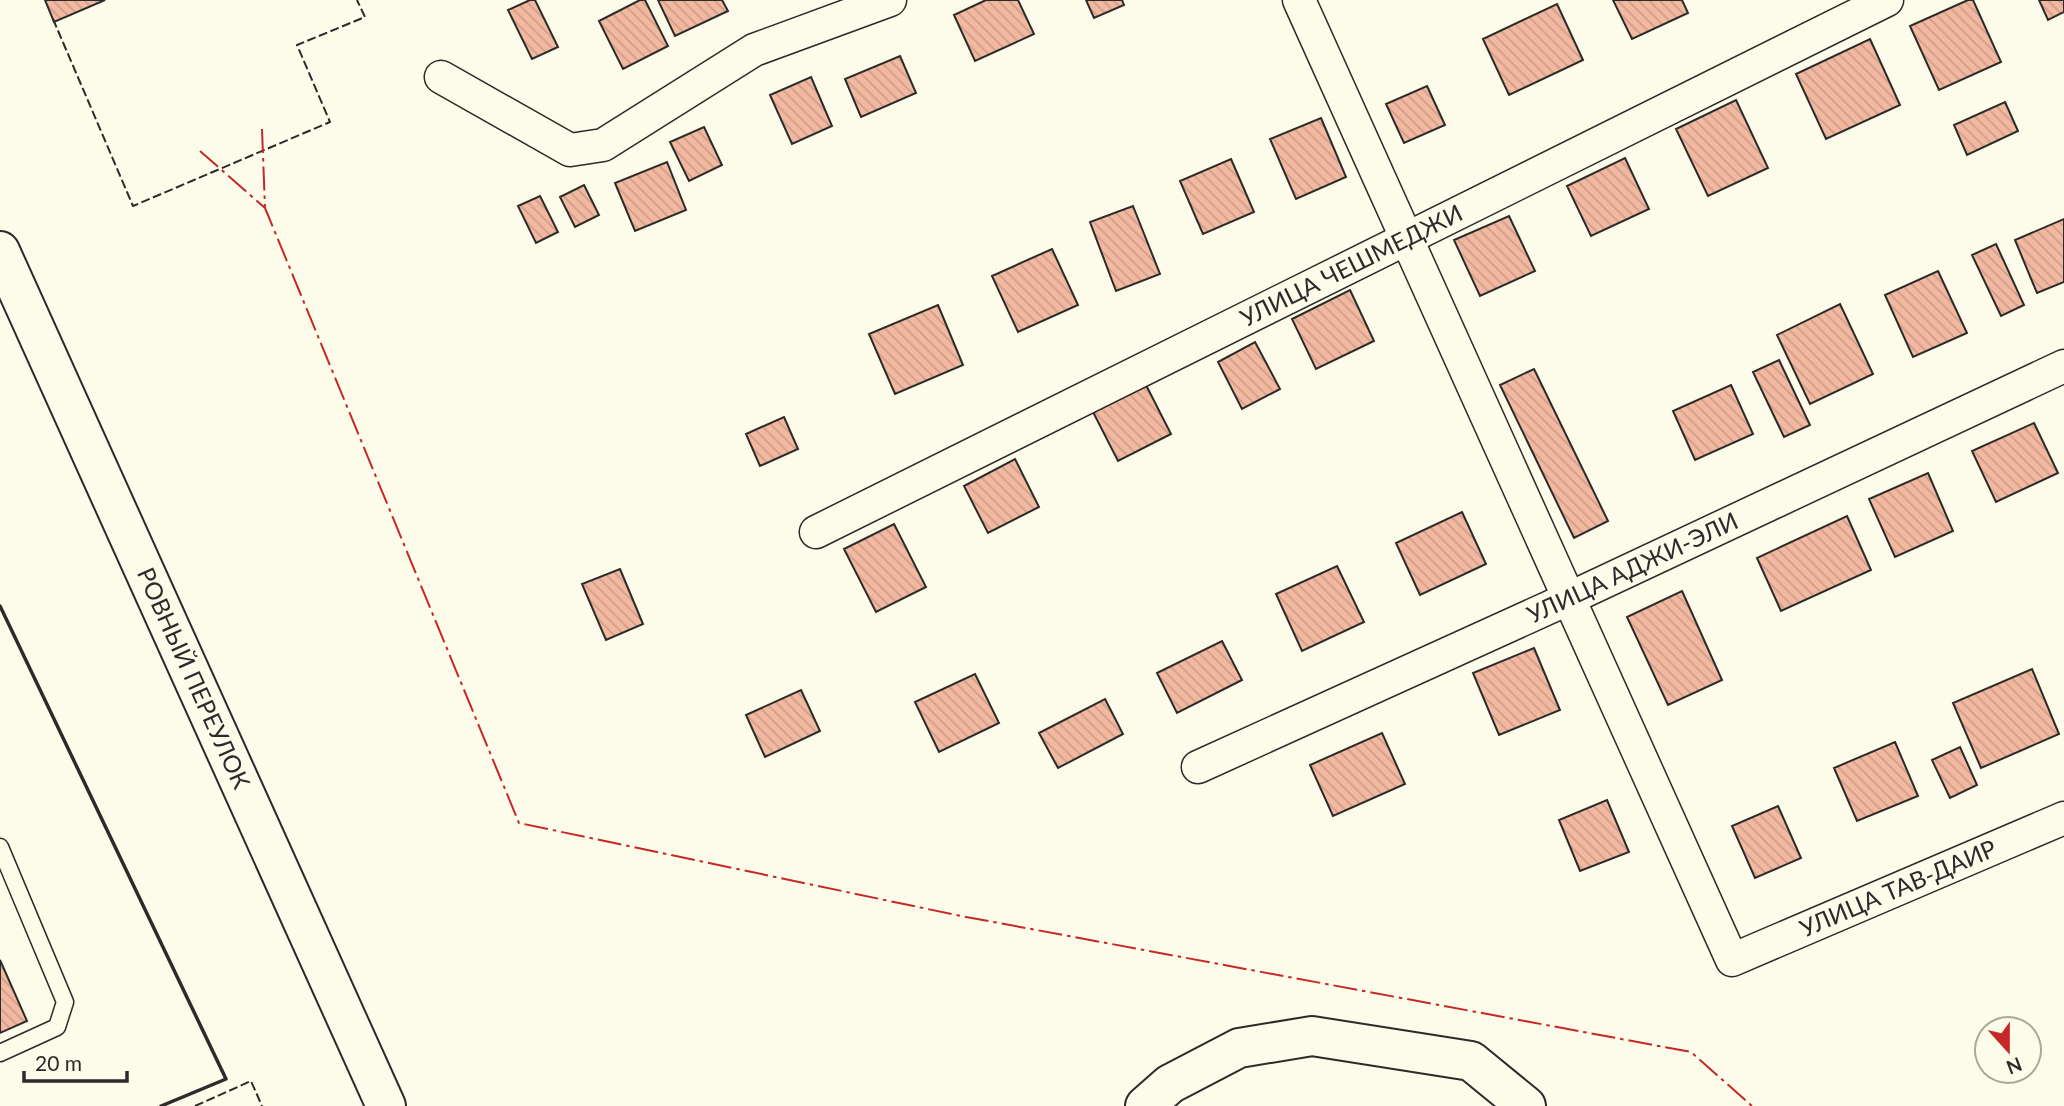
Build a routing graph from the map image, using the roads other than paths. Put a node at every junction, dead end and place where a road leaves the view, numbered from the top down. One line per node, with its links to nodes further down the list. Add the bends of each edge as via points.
1 (890, 0): 4 (street, via 754,50 603,145 570,150)
2 (1299, 0): 5 (street)
3 (1887, 0): 5 (street, УЛИЦА ЧЕШМЕДЖИ)
4 (441, 77)
5 (1407, 240): 8 (street, УЛИЦА ЧЕШМЕДЖИ); 9 (street)
6 (0, 251): 14 (street, РОВНЫЙ ПЕРЕУЛОК)
7 (2064, 366): 9 (street, УЛИЦА АДЖИ-ЭЛИ)
8 (816, 532)
9 (1570, 598): 10 (street, УЛИЦА АДЖИ-ЭЛИ); 11 (street, УЛИЦА ТАВ-ДАИР, via 1732,960)
10 (1198, 767)
11 (2064, 818)
12 (0, 847): 13 (lane, via 65,1002 57,1027)
13 (0, 1053)
14 (386, 1106)
15 (1145, 1106): 16 (street, via 1170,1084 1239,1048 1312,1036 1471,1061)
16 (1526, 1106)

